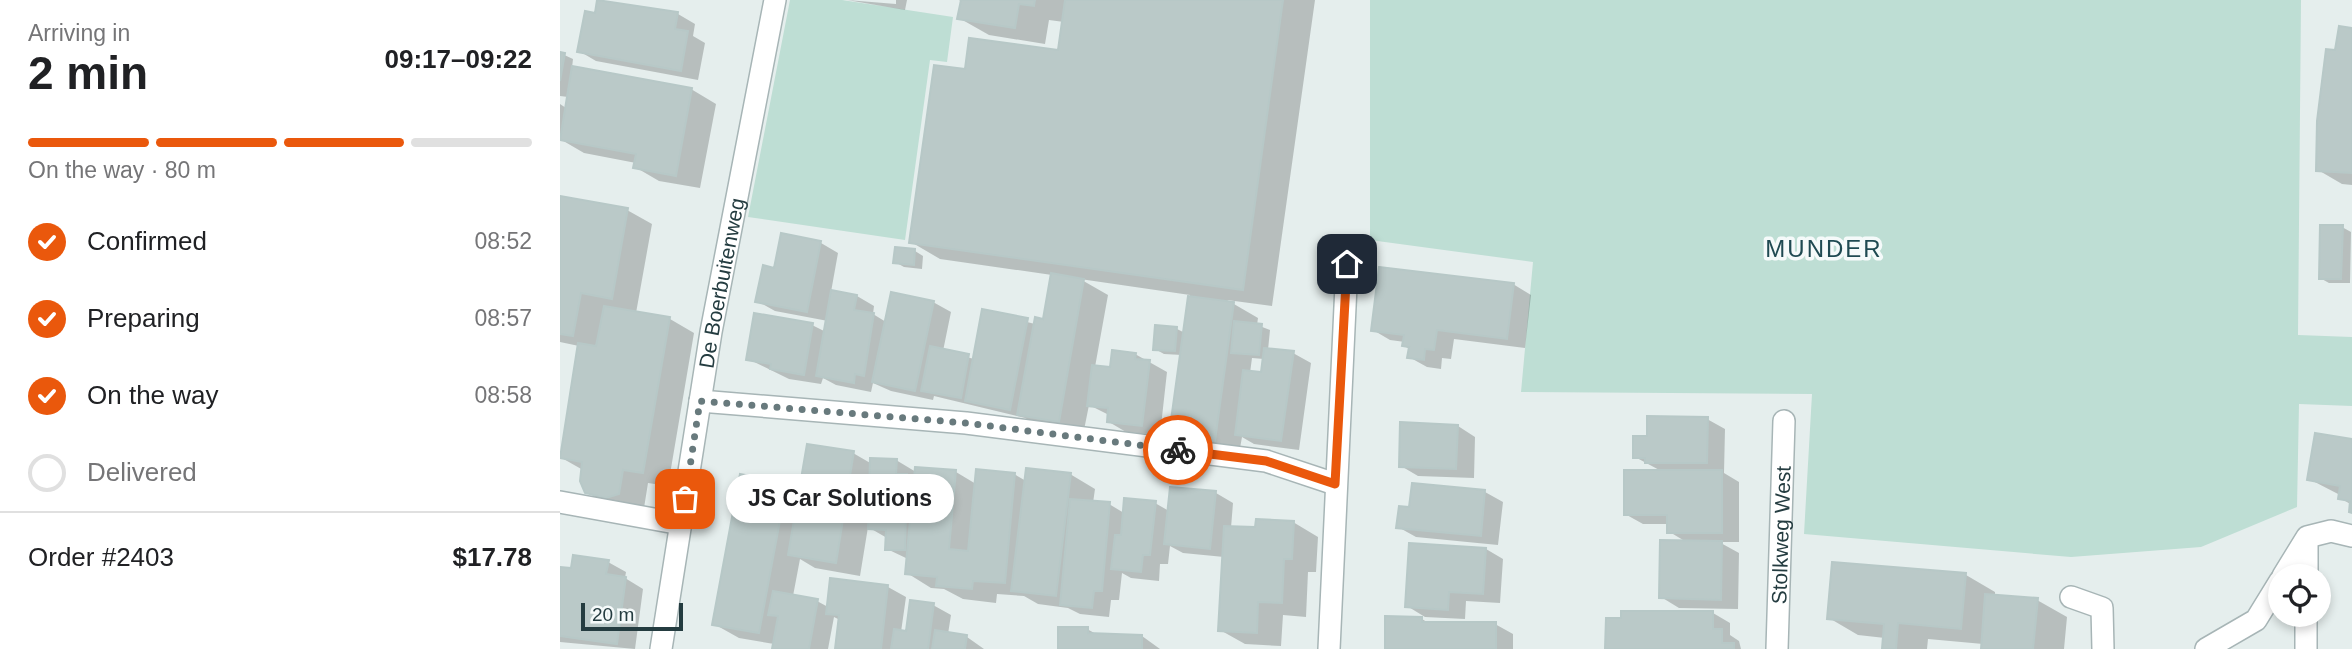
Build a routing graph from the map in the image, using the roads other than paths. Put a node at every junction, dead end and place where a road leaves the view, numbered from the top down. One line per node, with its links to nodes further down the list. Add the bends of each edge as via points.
1 (775, 0): 3 (street, De Boerbuitenweg)
2 (1347, 264): 5 (street)
3 (700, 401): 5 (street, via 966,423 1266,461); 7 (street, De Boerbuitenweg)
4 (1784, 421): 17 (street, Stolkweg West)
5 (1335, 484): 16 (street)
6 (560, 502): 7 (street)
7 (681, 524): 15 (street, De Boerbuitenweg)
8 (2352, 536): 9 (street, via 2331,531)
9 (2307, 537): 10 (street); 11 (street)
10 (2290, 564)
11 (2307, 564)
12 (2071, 597): 18 (street, via 2102,608)
13 (2268, 600): 20 (street, via 2256,620)
14 (2306, 627): 21 (street)
15 (661, 649)
16 (1329, 649)
17 (1777, 649)
18 (2103, 649): 19 (street)
19 (2117, 649)
20 (2206, 649)
21 (2306, 649)

